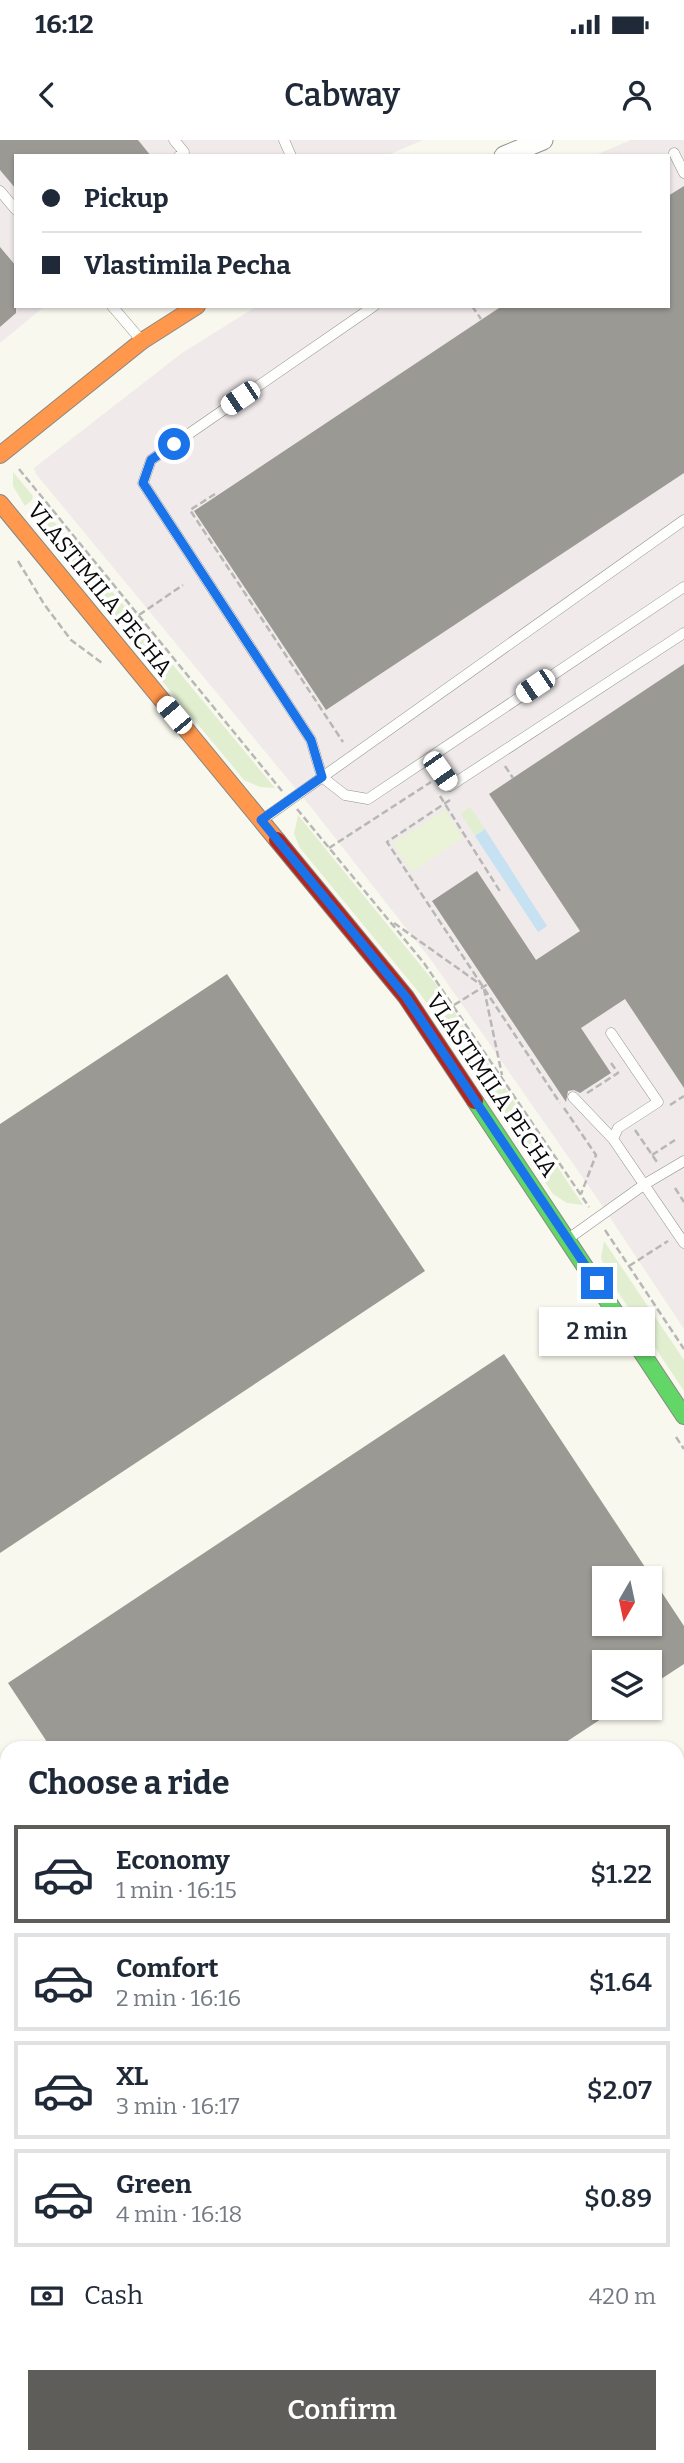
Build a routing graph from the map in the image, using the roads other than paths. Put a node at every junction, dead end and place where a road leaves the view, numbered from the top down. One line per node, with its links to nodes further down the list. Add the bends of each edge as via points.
1 (174, 140): 4 (lane)
2 (543, 140): 5 (street)
3 (676, 153): 6 (lane)
4 (182, 154)
5 (510, 154)
6 (684, 173)
7 (0, 191): 8 (lane)
8 (14, 208)
9 (114, 308): 12 (lane)
10 (194, 308): 12 (street)
11 (371, 308): 19 (lane, via 151,460 143,483 311,740)
12 (142, 341): 13 (street)
13 (0, 455)
14 (0, 503): 20 (street, VLASTIMILA PECHA)
15 (684, 520): 19 (lane)
16 (684, 587): 18 (lane)
17 (684, 633): 18 (lane, via 450,786)
18 (430, 757): 19 (lane, via 368,799 345,796)
19 (322, 777): 20 (lane)
20 (261, 820): 26 (street, VLASTIMILA PECHA, via 406,997)
21 (611, 1033): 23 (lane, via 658,1102 618,1128)
22 (575, 1099): 23 (lane)
23 (613, 1139): 25 (lane)
24 (684, 1161): 25 (lane)
25 (645, 1184): 26 (lane); 27 (lane)
26 (568, 1239): 28 (street, VLASTIMILA PECHA)
27 (684, 1243)
28 (684, 1416)

